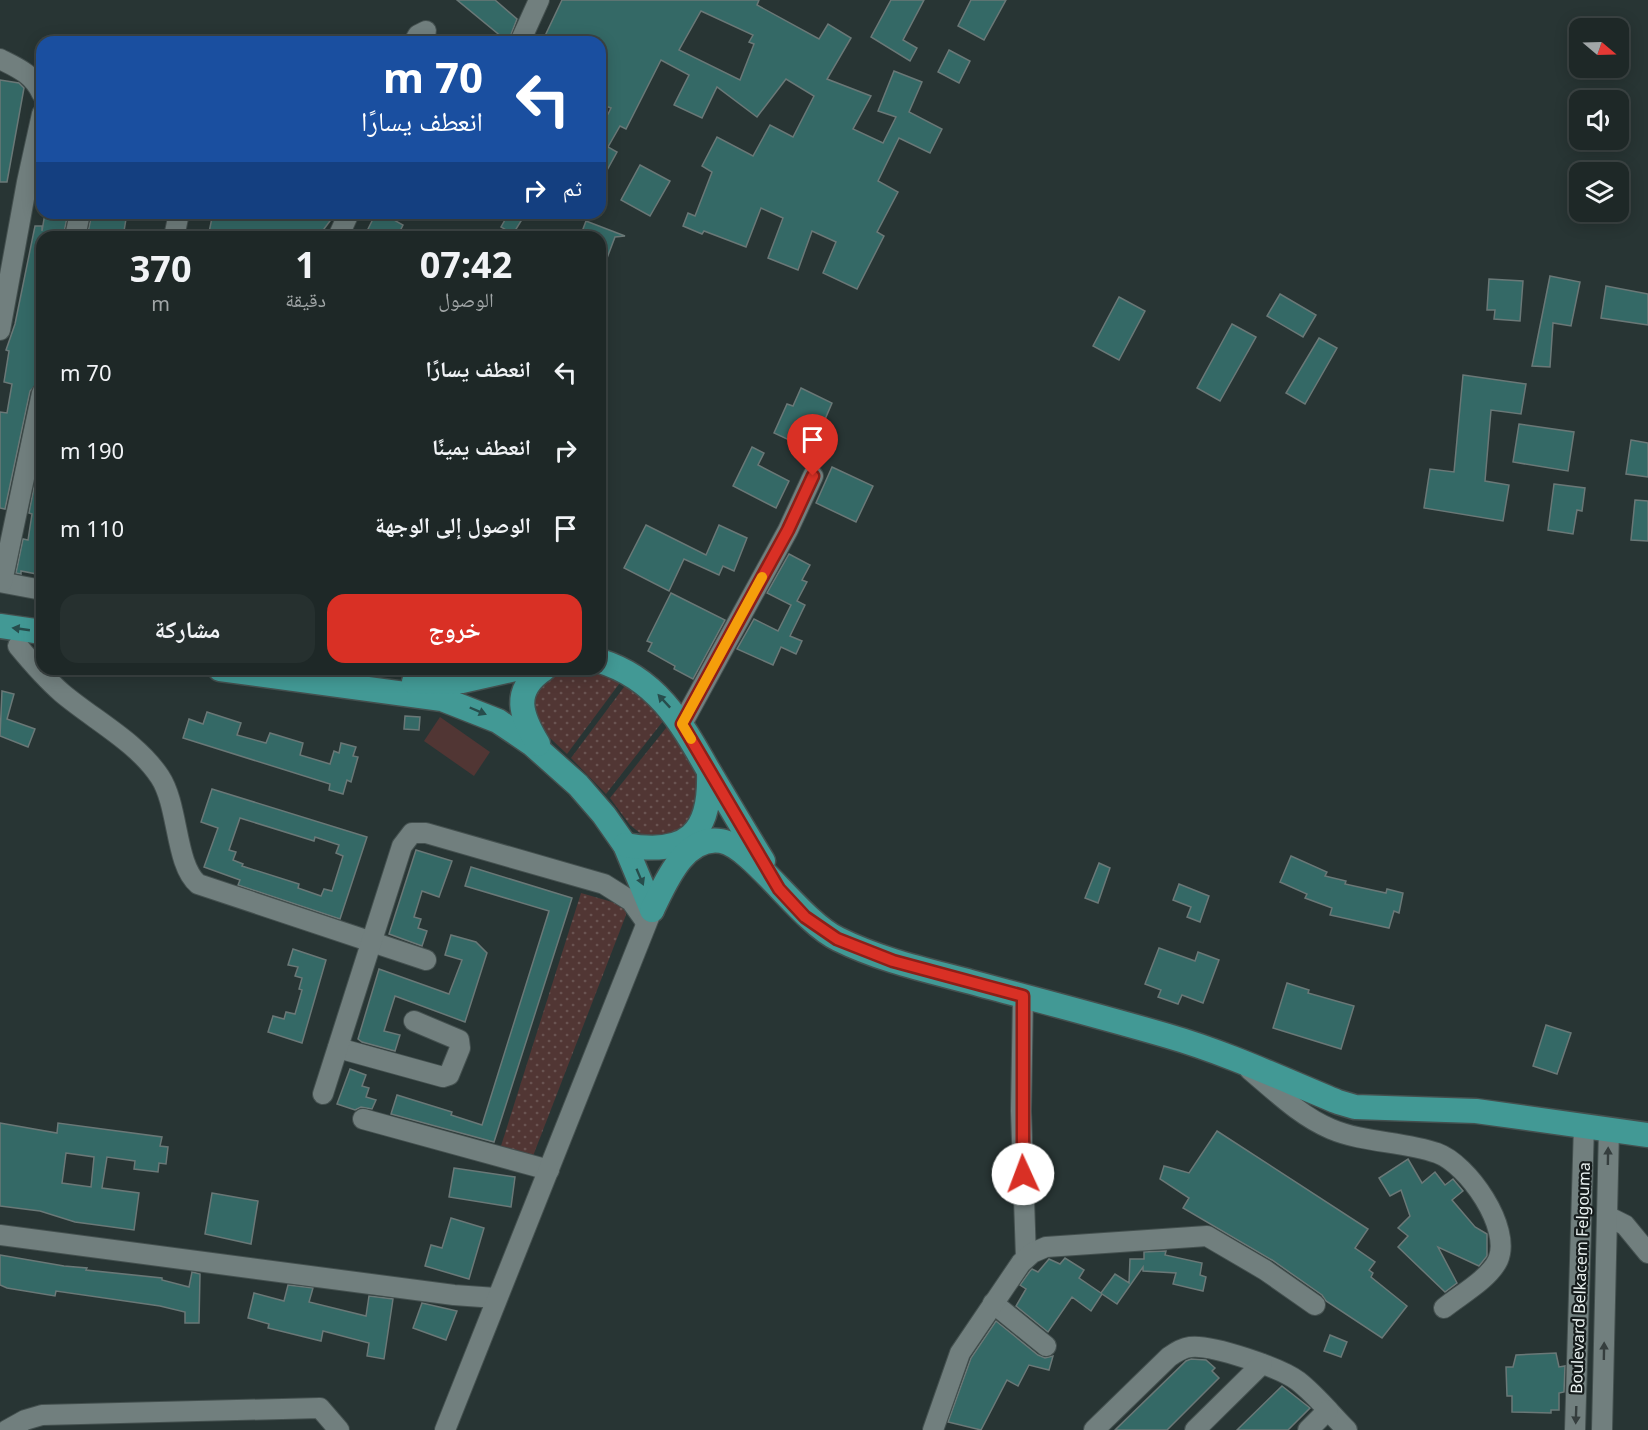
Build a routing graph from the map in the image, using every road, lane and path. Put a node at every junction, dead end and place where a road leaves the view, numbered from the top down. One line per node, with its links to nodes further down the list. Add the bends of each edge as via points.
1 (539, 0): 2 (street)
2 (523, 36)
3 (0, 59): 4 (street)
4 (36, 81)
5 (36, 166): 6 (street)
6 (34, 184): 7 (street)
7 (0, 330)
8 (36, 421): 10 (street)
9 (813, 476): 24 (street, via 788,530)
10 (1, 582): 11 (street)
11 (36, 589)
12 (0, 626): 13 (main road, one-way to 12)
13 (36, 631)
14 (9, 644): 15 (main road); 17 (street)
15 (36, 648)
16 (606, 664): 24 (main road, one-way to 16, via 651,688)
17 (36, 669)
18 (43, 675): 31 (street, via 156,770 173,804 186,869 198,884)
19 (314, 675): 23 (main road)
20 (362, 675): 23 (main road)
21 (488, 675): 23 (main road, via 462,681)
22 (537, 675): 25 (main road, via 530,681 522,706 526,724)
23 (424, 682): 25 (main road, one-way to 25, via 515,731)
24 (682, 724): 26 (main road)
25 (546, 758): 27 (main road, via 578,785)
26 (709, 771): 28 (main road, via 710,798 705,817); 29 (main road)
27 (625, 845): 28 (main road); 30 (main road, one-way to 30)
28 (684, 848): 29 (main road, via 709,841 732,845); 30 (main road)
29 (779, 889): 33 (main road, via 805,917 837,939 893,961)
30 (649, 916): 31 (street, via 604,884 420,832 412,834 402,846); 42 (street)
31 (373, 942): 32 (street); 35 (street)
32 (426, 960)
33 (1023, 996): 36 (main road); 48 (street, via 1021,1111)
34 (414, 1021): 35 (street, via 459,1040 460,1048 449,1076)
35 (338, 1048): 37 (street)
36 (1236, 1059): 39 (main road, via 1355,1107 1462,1110); 52 (street, via 1319,1123 1346,1134 1440,1154 1471,1178 1498,1226 1501,1250 1490,1271)
37 (323, 1094)
38 (363, 1119): 42 (street)
39 (1584, 1125): 40 (main road); 43 (street, Boulevard Belkacem Felgouma)
40 (1609, 1129): 41 (main road); 44 (street, one-way to 40)
41 (1648, 1135)
42 (549, 1170): 49 (street)
43 (1583, 1186): 44 (street); 64 (street, Boulevard Belkacem Felgouma, one-way to 64)
44 (1608, 1187): 45 (street)
45 (1608, 1215): 47 (street, via 1625,1225); 65 (street, one-way to 45)
46 (0, 1235): 49 (street)
47 (1648, 1253)
48 (1026, 1258): 50 (street); 51 (street, via 1046,1247 1207,1236)
49 (496, 1298): 58 (street)
50 (993, 1303): 53 (street); 59 (street, via 955,1364)
51 (1315, 1305)
52 (1444, 1308)
53 (1046, 1346)
54 (1262, 1364): 55 (street, via 1299,1382); 60 (street, via 1207,1348 1183,1349 1169,1357); 61 (street)
55 (1328, 1410): 62 (street); 63 (street)
56 (7, 1430): 57 (street, via 42,1415 320,1408)
57 (339, 1430)
58 (445, 1430)
59 (933, 1430)
60 (1094, 1430)
61 (1195, 1430)
62 (1308, 1430)
63 (1347, 1430)
64 (1575, 1430)
65 (1602, 1430)

